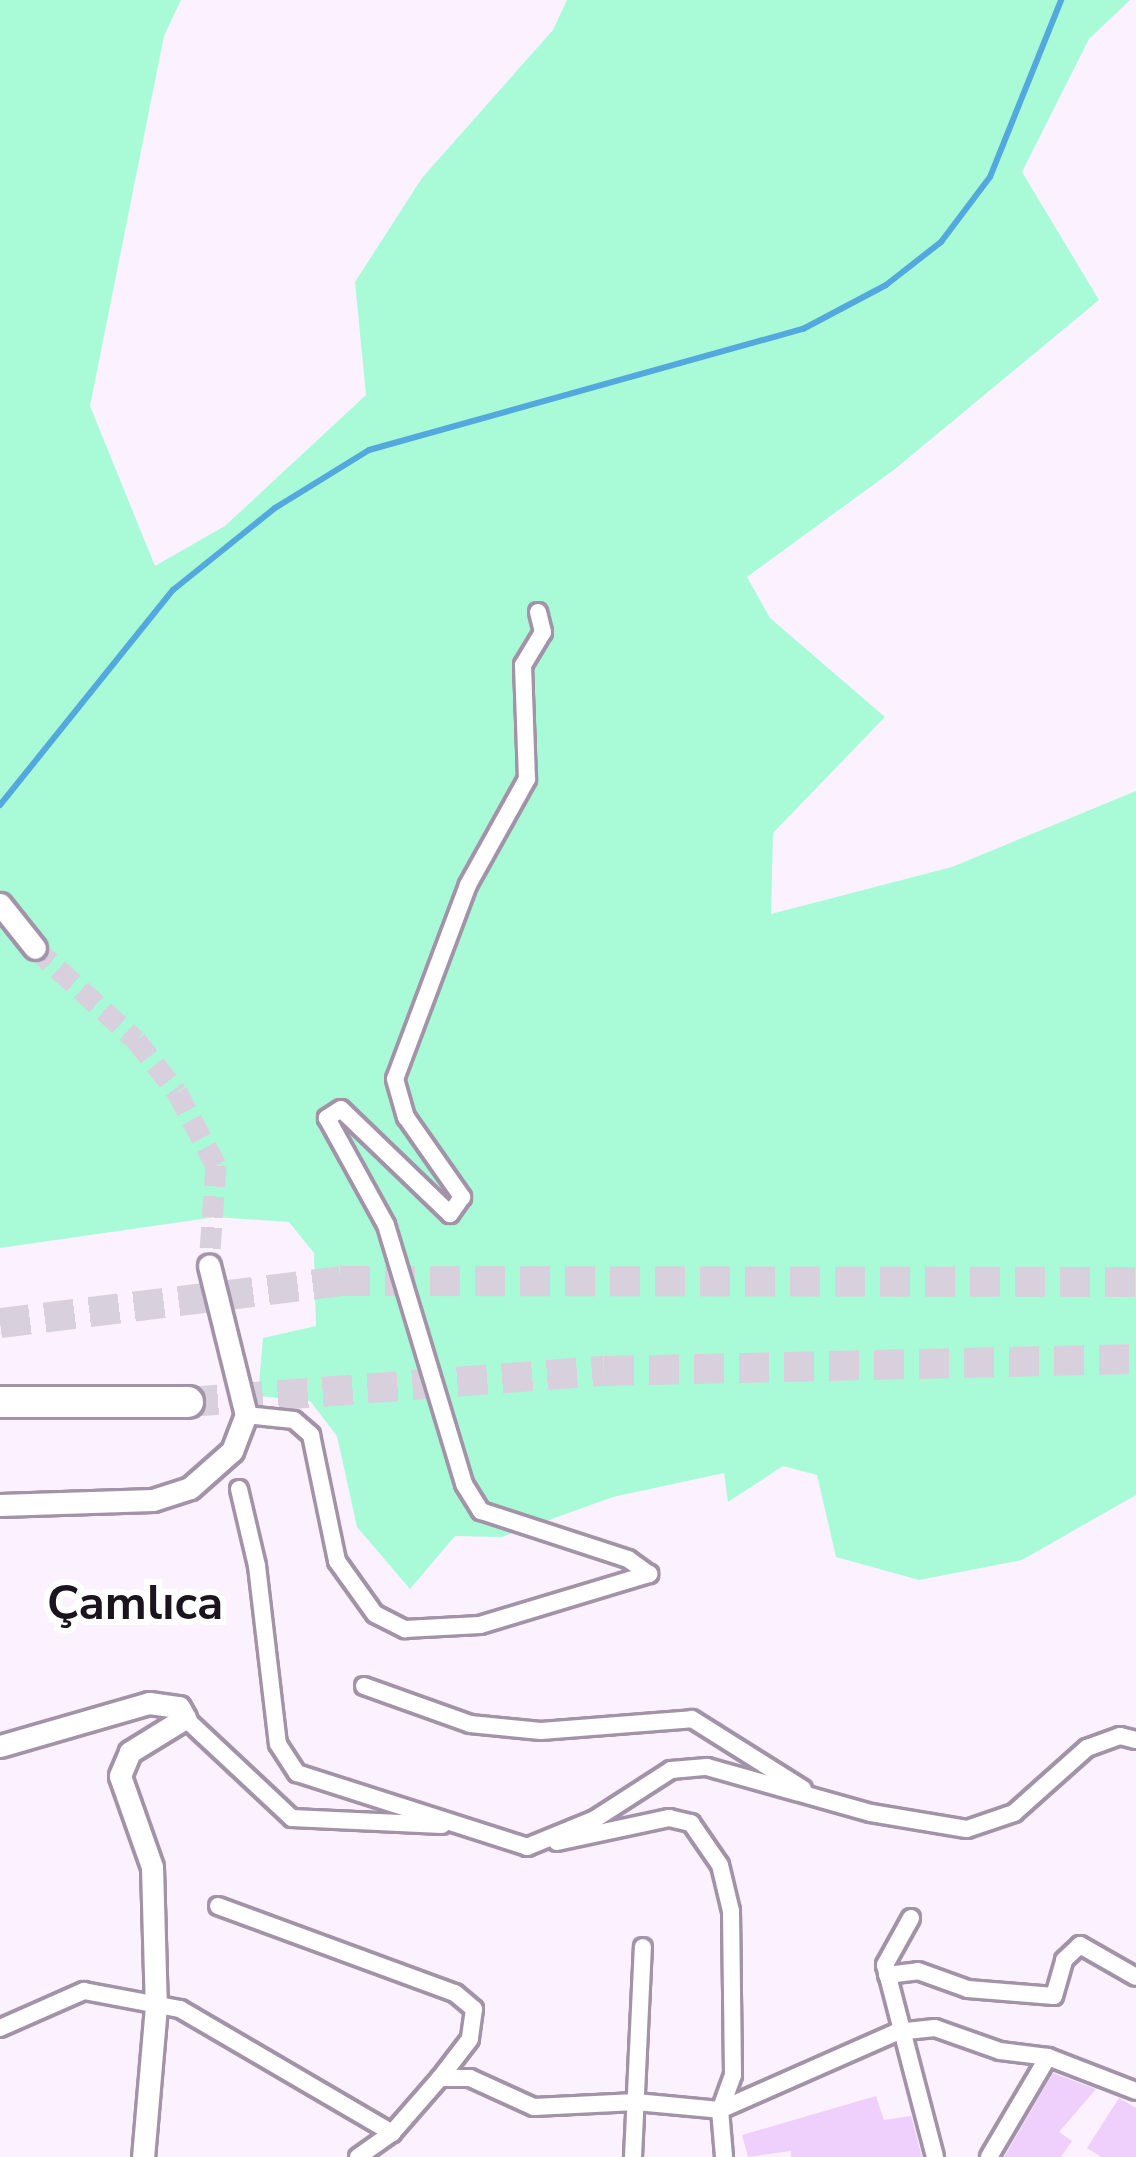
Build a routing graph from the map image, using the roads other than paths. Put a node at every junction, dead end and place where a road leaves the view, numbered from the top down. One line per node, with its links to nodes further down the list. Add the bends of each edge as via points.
1 (538, 612): 7 (street, via 543,632 523,665 526,779 468,885 395,1079 406,1117 462,1197 450,1214 340,1108 327,1118 386,1225 464,1484 481,1511 628,1559 649,1574 480,1625 404,1629 375,1614 337,1561 311,1435 294,1420)
2 (0, 904): 3 (street)
3 (35, 948)
4 (209, 1265): 7 (street)
5 (0, 1402): 6 (highway)
6 (188, 1402)
7 (245, 1415): 9 (street, via 232,1451 190,1488 153,1500)
8 (239, 1490): 15 (street, via 257,1566 278,1744 298,1773)
9 (0, 1504)
10 (364, 1686): 14 (street, via 470,1724 542,1731 692,1719)
11 (184, 1718): 13 (street, via 179,1707 149,1703); 15 (street, via 292,1818); 22 (street, via 130,1752 120,1777 152,1868)
12 (1136, 1740): 14 (street, via 1120,1736 1087,1748 1014,1813 967,1828)
13 (0, 1746)
14 (819, 1800): 16 (street, via 707,1767 671,1770 595,1820)
15 (472, 1826): 16 (street)
16 (527, 1847): 29 (street, via 669,1818 704,1836 731,1911 733,2075)
17 (218, 1906): 26 (street, via 455,1993 474,2009 470,2039)
18 (911, 1918): 20 (street)
19 (643, 1947): 28 (street)
20 (887, 1975): 21 (street, via 918,1971 968,1989 1054,1996 1064,1960 1080,1945); 24 (street)
21 (1136, 1978)
22 (156, 2006): 23 (street, via 84,1991); 30 (street, via 203,2018); 31 (street)
23 (0, 2028)
24 (897, 2032): 25 (street, via 935,2028 1000,2051); 29 (street); 35 (street)
25 (1048, 2057): 27 (street); 36 (street)
26 (440, 2078): 28 (street, via 470,2078 534,2107); 30 (street)
27 (1136, 2091)
28 (636, 2102): 29 (street); 33 (street)
29 (721, 2110): 34 (street)
30 (392, 2133): 32 (street)
31 (142, 2157)
32 (358, 2157)
33 (633, 2157)
34 (724, 2157)
35 (935, 2157)
36 (989, 2157)

